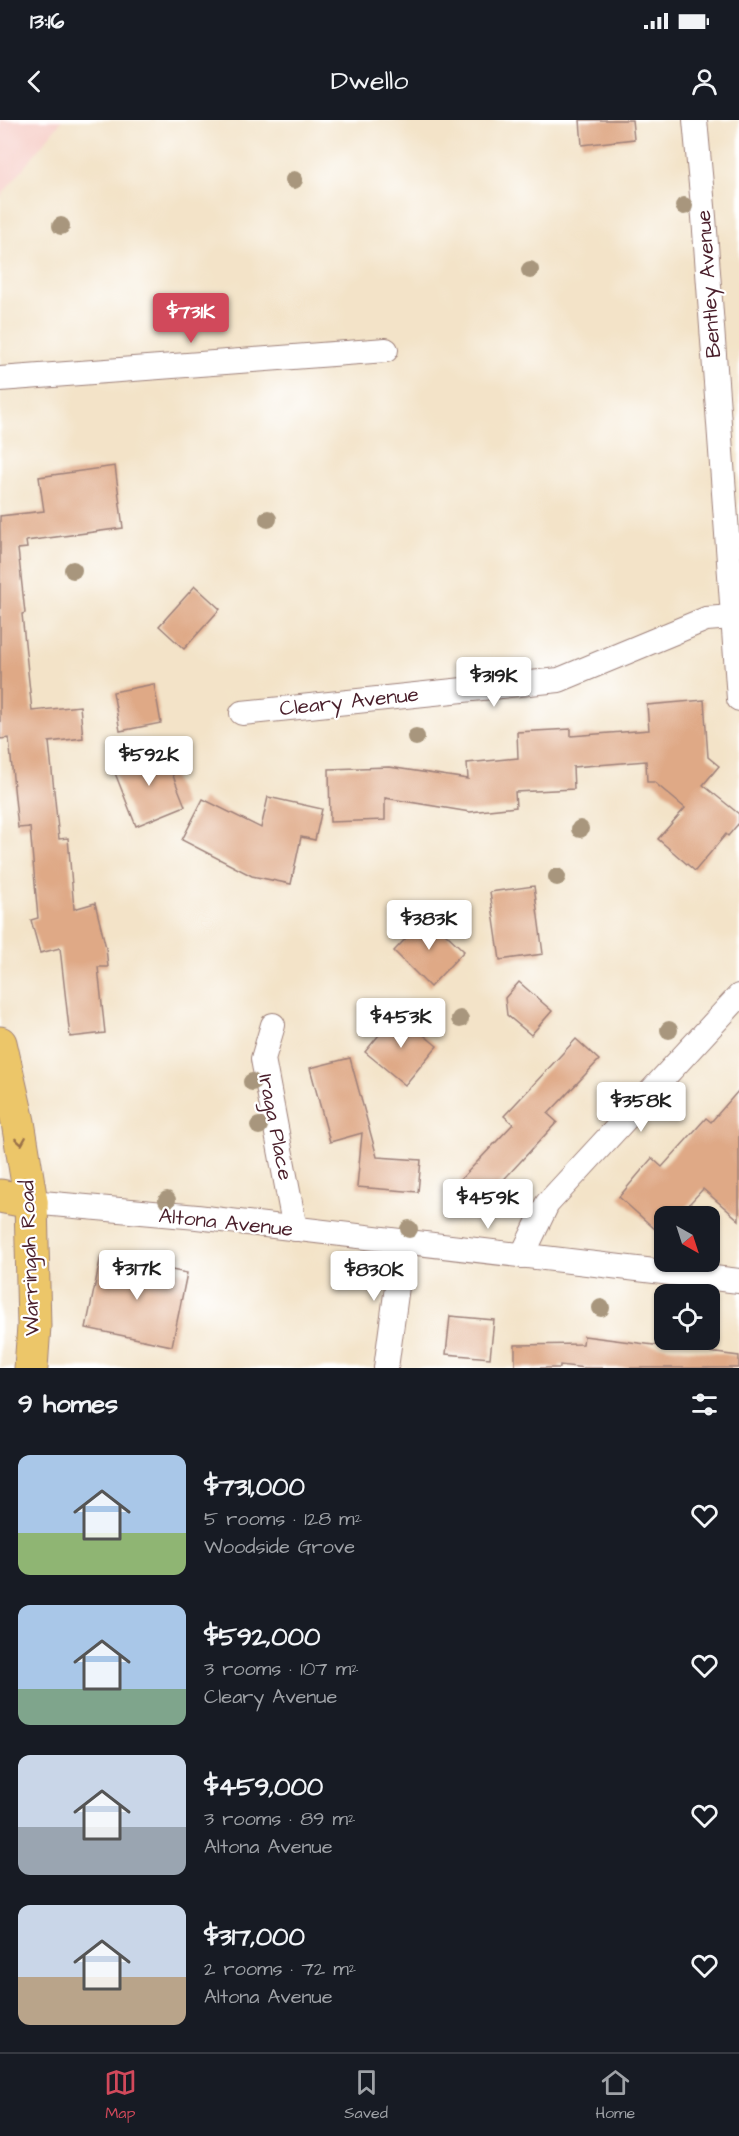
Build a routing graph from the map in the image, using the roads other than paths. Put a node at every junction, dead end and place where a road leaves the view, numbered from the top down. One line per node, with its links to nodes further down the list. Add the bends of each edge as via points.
1 (695, 120): 4 (street, Bentley Avenue)
2 (386, 351): 3 (street)
3 (0, 378)
4 (732, 617): 5 (street, Bentley Avenue); 6 (street, Cleary Avenue, via 706,619 559,680)
5 (739, 699)
6 (242, 713)
7 (739, 996): 13 (street, via 547,1204)
8 (273, 1025): 11 (street, Iraga Place, via 263,1059)
9 (0, 1043): 10 (highway, Warringah Road, one-way to 10, via 18,1122)
10 (15, 1199): 11 (street, Altona Avenue); 15 (highway, Warringah Road, via 34,1326)
11 (295, 1229): 12 (street, Altona Avenue)
12 (403, 1242): 13 (street, Altona Avenue); 16 (street)
13 (522, 1256): 14 (street, Altona Avenue)
14 (739, 1281)
15 (31, 1368)
16 (386, 1368)

